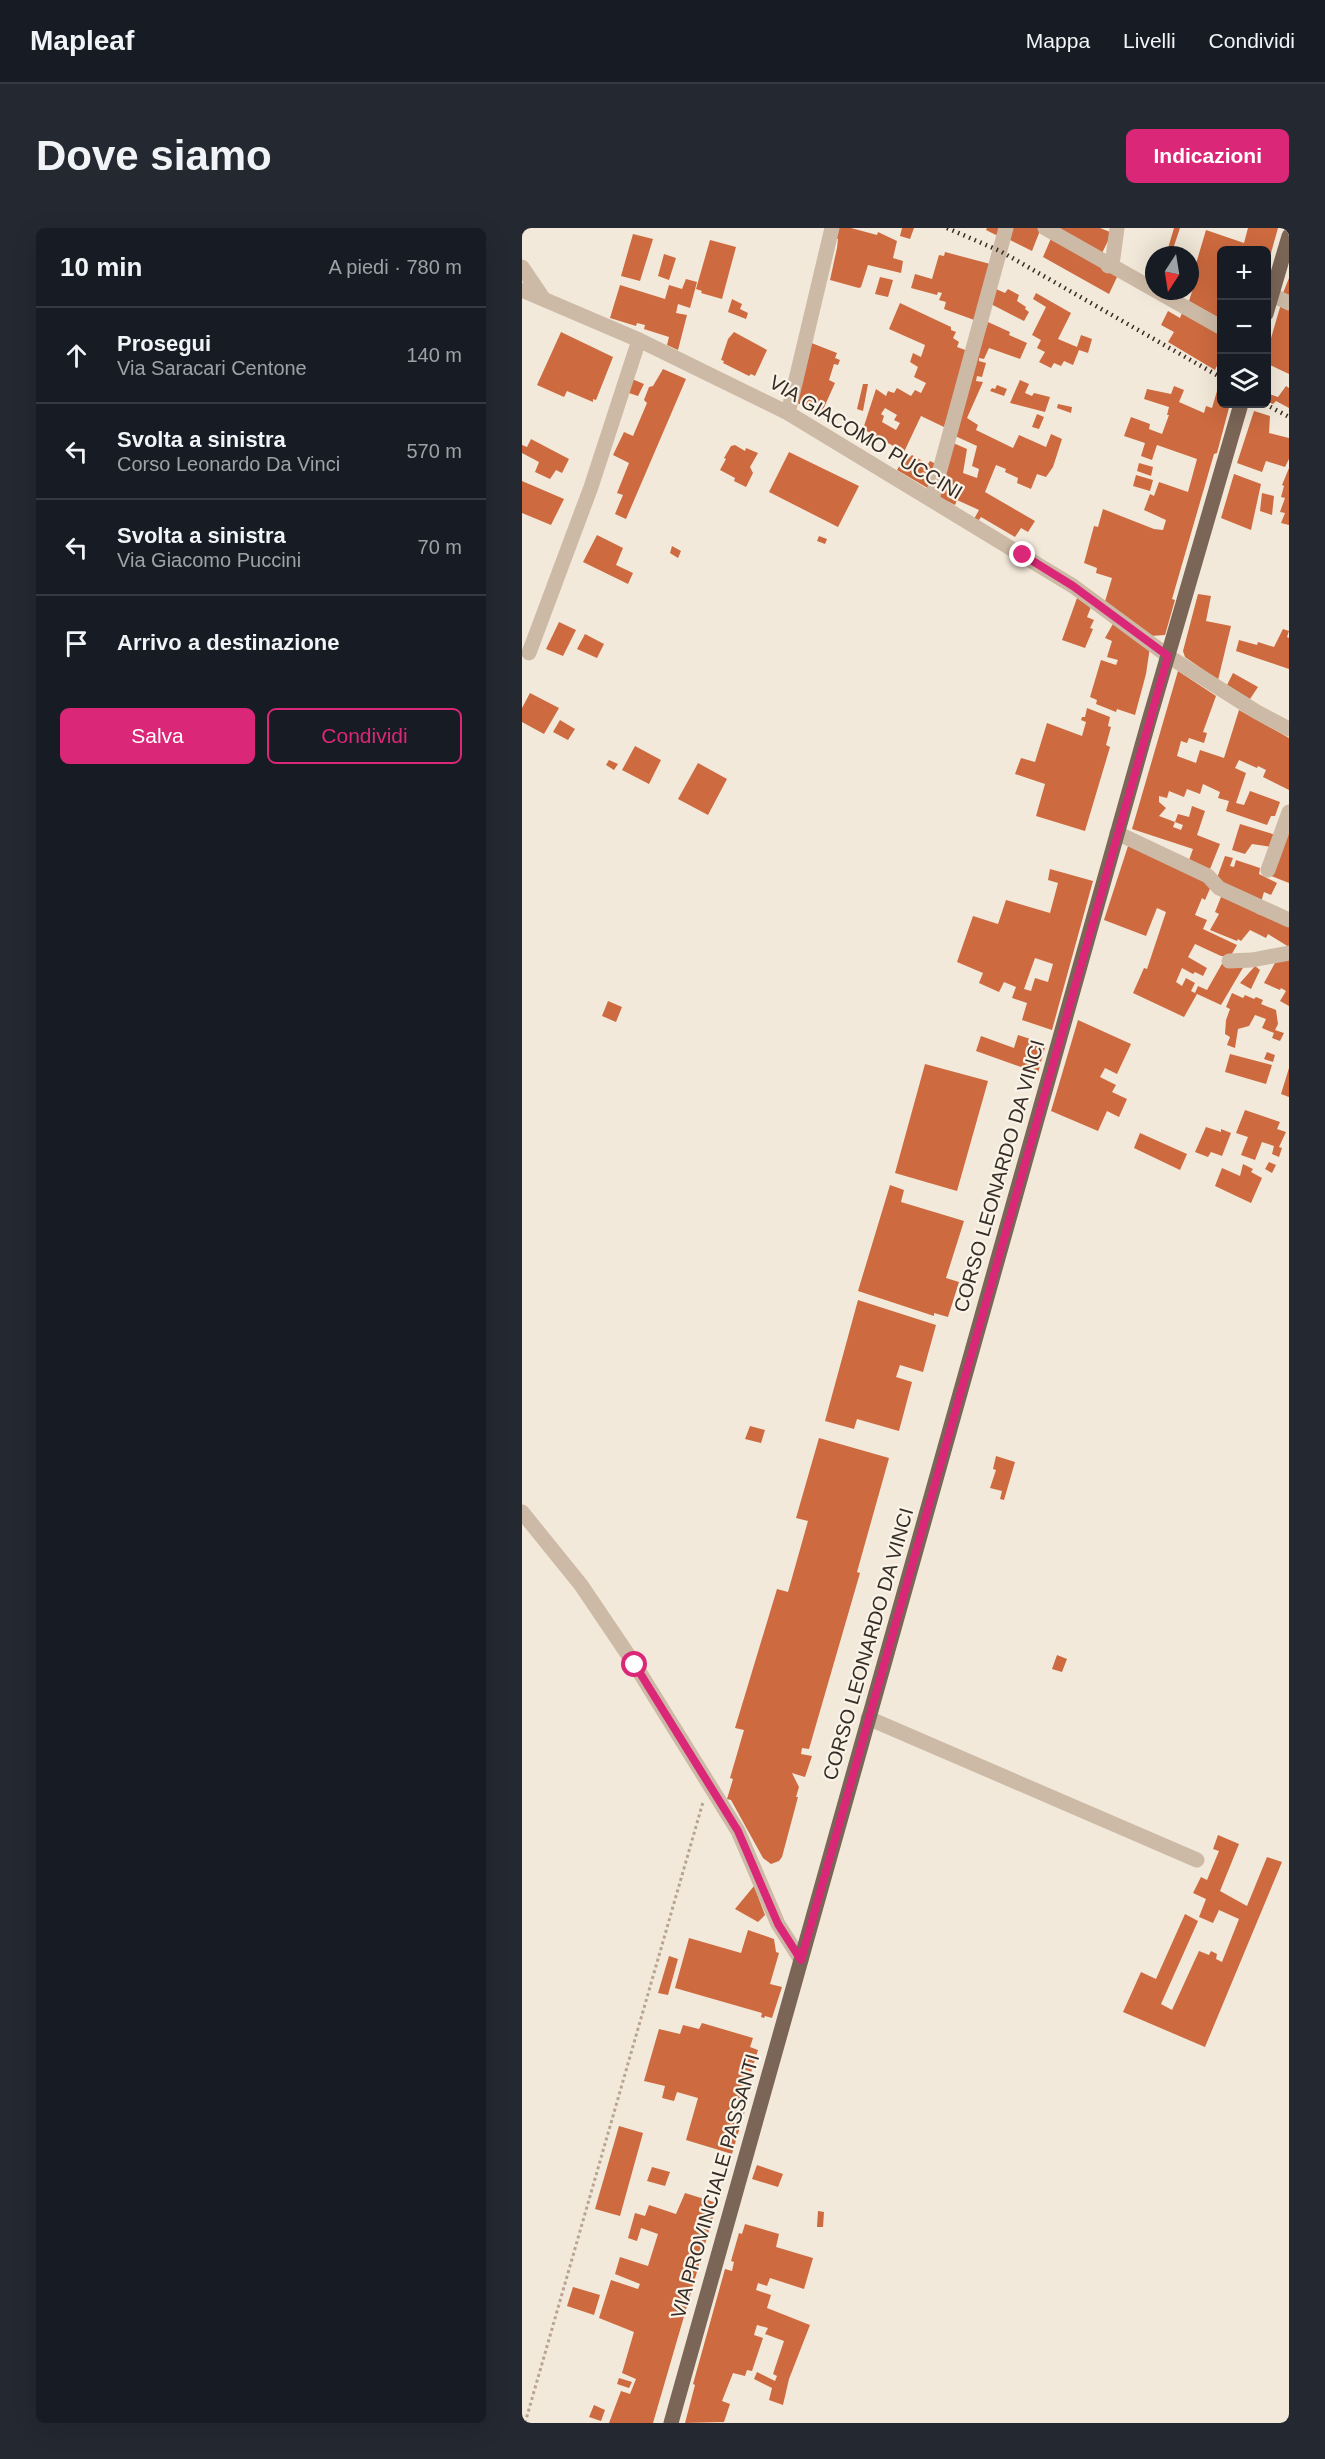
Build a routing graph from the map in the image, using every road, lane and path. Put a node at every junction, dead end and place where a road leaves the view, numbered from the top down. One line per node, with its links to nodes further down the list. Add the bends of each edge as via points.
1 (832, 228): 16 (street)
2 (1006, 228): 17 (street)
3 (1046, 228): 6 (street)
4 (1117, 228): 6 (street, via 1113,258)
5 (1289, 236): 9 (main road)
6 (1108, 266): 13 (street)
7 (522, 267): 11 (street)
8 (522, 290): 11 (street, VIA GIACOMO PUCCINI)
9 (1272, 295): 10 (main road); 12 (street)
10 (1270, 300)
11 (545, 301): 14 (street, VIA GIACOMO PUCCINI)
12 (1289, 303)
13 (1217, 326)
14 (639, 340): 16 (street, VIA GIACOMO PUCCINI); 18 (street, via 591,487)
15 (1240, 408): 19 (main road, CORSO LEONARDO DA VINCI)
16 (788, 413): 17 (street, VIA GIACOMO PUCCINI)
17 (932, 500): 19 (street, VIA GIACOMO PUCCINI, via 1073,586)
18 (529, 653)
19 (1168, 656): 20 (street, VIA GIACOMO PUCCINI); 22 (main road, CORSO LEONARDO DA VINCI)
20 (1289, 729)
21 (1289, 812): 23 (street)
22 (1117, 833): 24 (street, via 1208,876 1219,888); 28 (main road, CORSO LEONARDO DA VINCI)
23 (1268, 870)
24 (1289, 920)
25 (1289, 954): 26 (street)
26 (1230, 961)
27 (522, 1512): 29 (street, via 581,1585)
28 (868, 1718): 30 (street); 31 (main road, CORSO LEONARDO DA VINCI)
29 (708, 1783): 31 (street, via 738,1831 778,1924); 32 (path)
30 (1197, 1860)
31 (801, 1960): 33 (main road, VIA PROVINCIALE PASSANTI)
32 (525, 2423)
33 (670, 2423)

